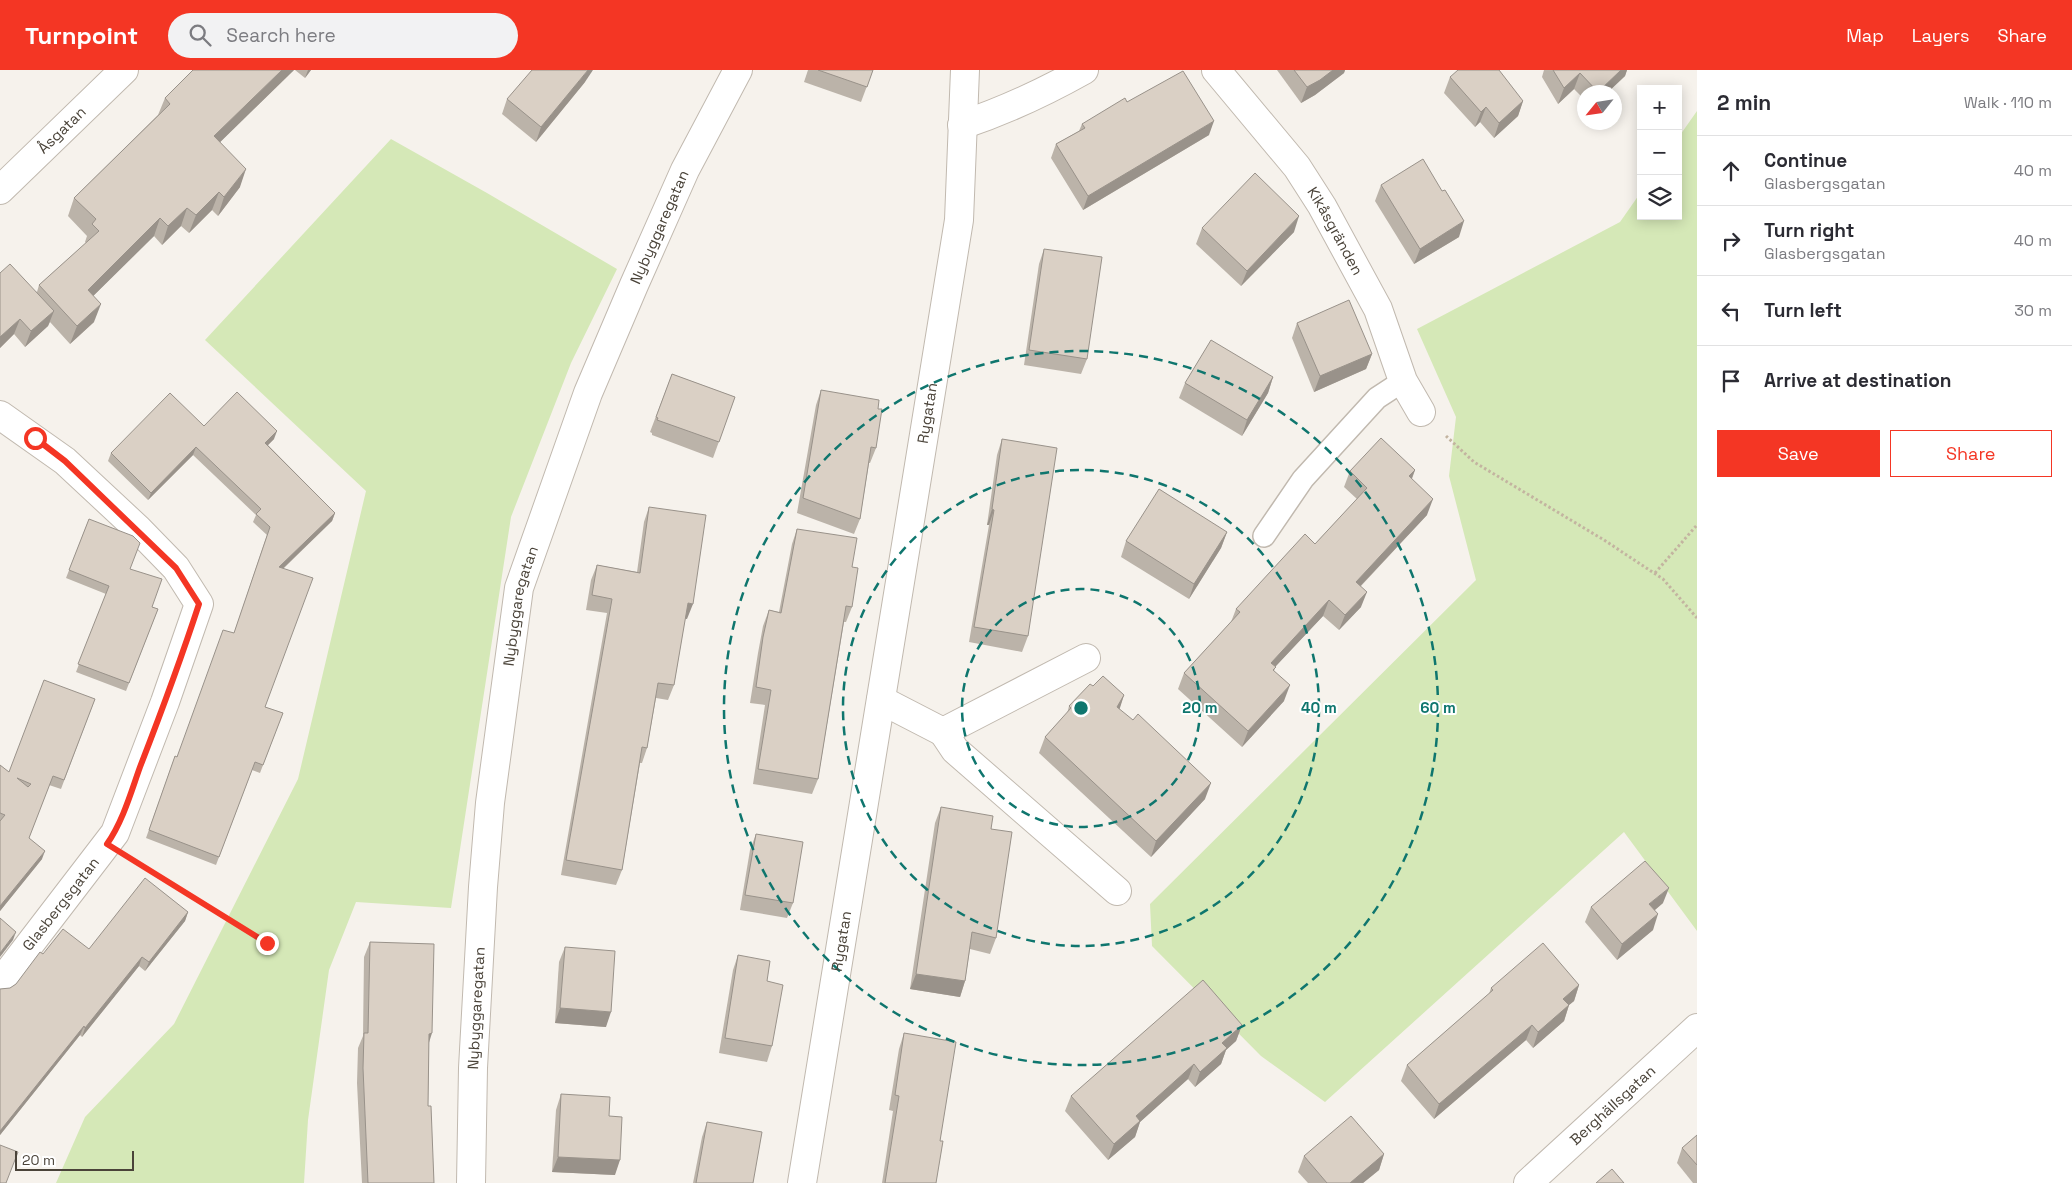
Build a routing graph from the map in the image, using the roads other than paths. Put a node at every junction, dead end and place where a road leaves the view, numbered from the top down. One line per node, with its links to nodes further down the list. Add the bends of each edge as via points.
1 (124, 70): 7 (street, Åsgatan)
2 (738, 70): 18 (street, Nybyggaregatan, via 685,170 634,285 588,394 519,588 490,803 483,887 473,1068)
3 (965, 70): 6 (street, Rygatan)
4 (1084, 70): 6 (street, via 1035,97)
5 (1216, 70): 8 (street, Kikåsgränden, via 1298,167 1322,206 1378,309)
6 (962, 125): 13 (street, Rygatan, via 959,220)
7 (0, 190)
8 (1403, 381): 9 (street, Kikåsgränden); 11 (lane, via 1377,398 1303,479)
9 (1421, 412)
10 (0, 415): 16 (street, Glasbergsgatan, via 65,461 138,529 176,568 199,604 115,833)
11 (1264, 536)
12 (1086, 658): 14 (street)
13 (881, 700): 14 (street); 19 (street, Rygatan)
14 (943, 732): 15 (street, via 955,750)
15 (1117, 891)
16 (0, 983)
17 (1697, 1028): 20 (street, Berghällsgatan)
18 (471, 1183)
19 (802, 1183)
20 (1528, 1183)

